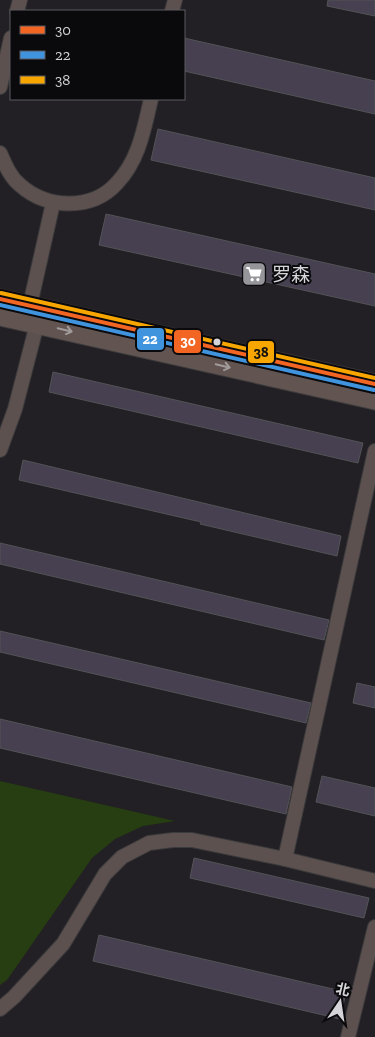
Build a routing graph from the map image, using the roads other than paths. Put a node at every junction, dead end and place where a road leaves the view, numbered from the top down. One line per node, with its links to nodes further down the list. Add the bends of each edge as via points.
1 (10, 42): 2 (street)
2 (0, 87)
3 (152, 100): 5 (street, via 141,145 117,184 98,198 76,204)
4 (0, 153): 5 (street, via 6,169 18,184 34,196)
5 (53, 203): 7 (street)
6 (0, 299): 7 (main road)
7 (30, 305): 10 (main road)
8 (0, 316): 9 (main road)
9 (38, 324): 11 (main road, one-way to 11); 12 (street, via 15,409)
10 (375, 384)
11 (375, 400)
12 (0, 450)
13 (375, 450): 14 (street)
14 (285, 859): 15 (street); 17 (street, via 192,840 149,843 122,857 105,874 63,944)
15 (375, 881)
16 (375, 927): 18 (street)
17 (0, 1009)
18 (348, 1037)

